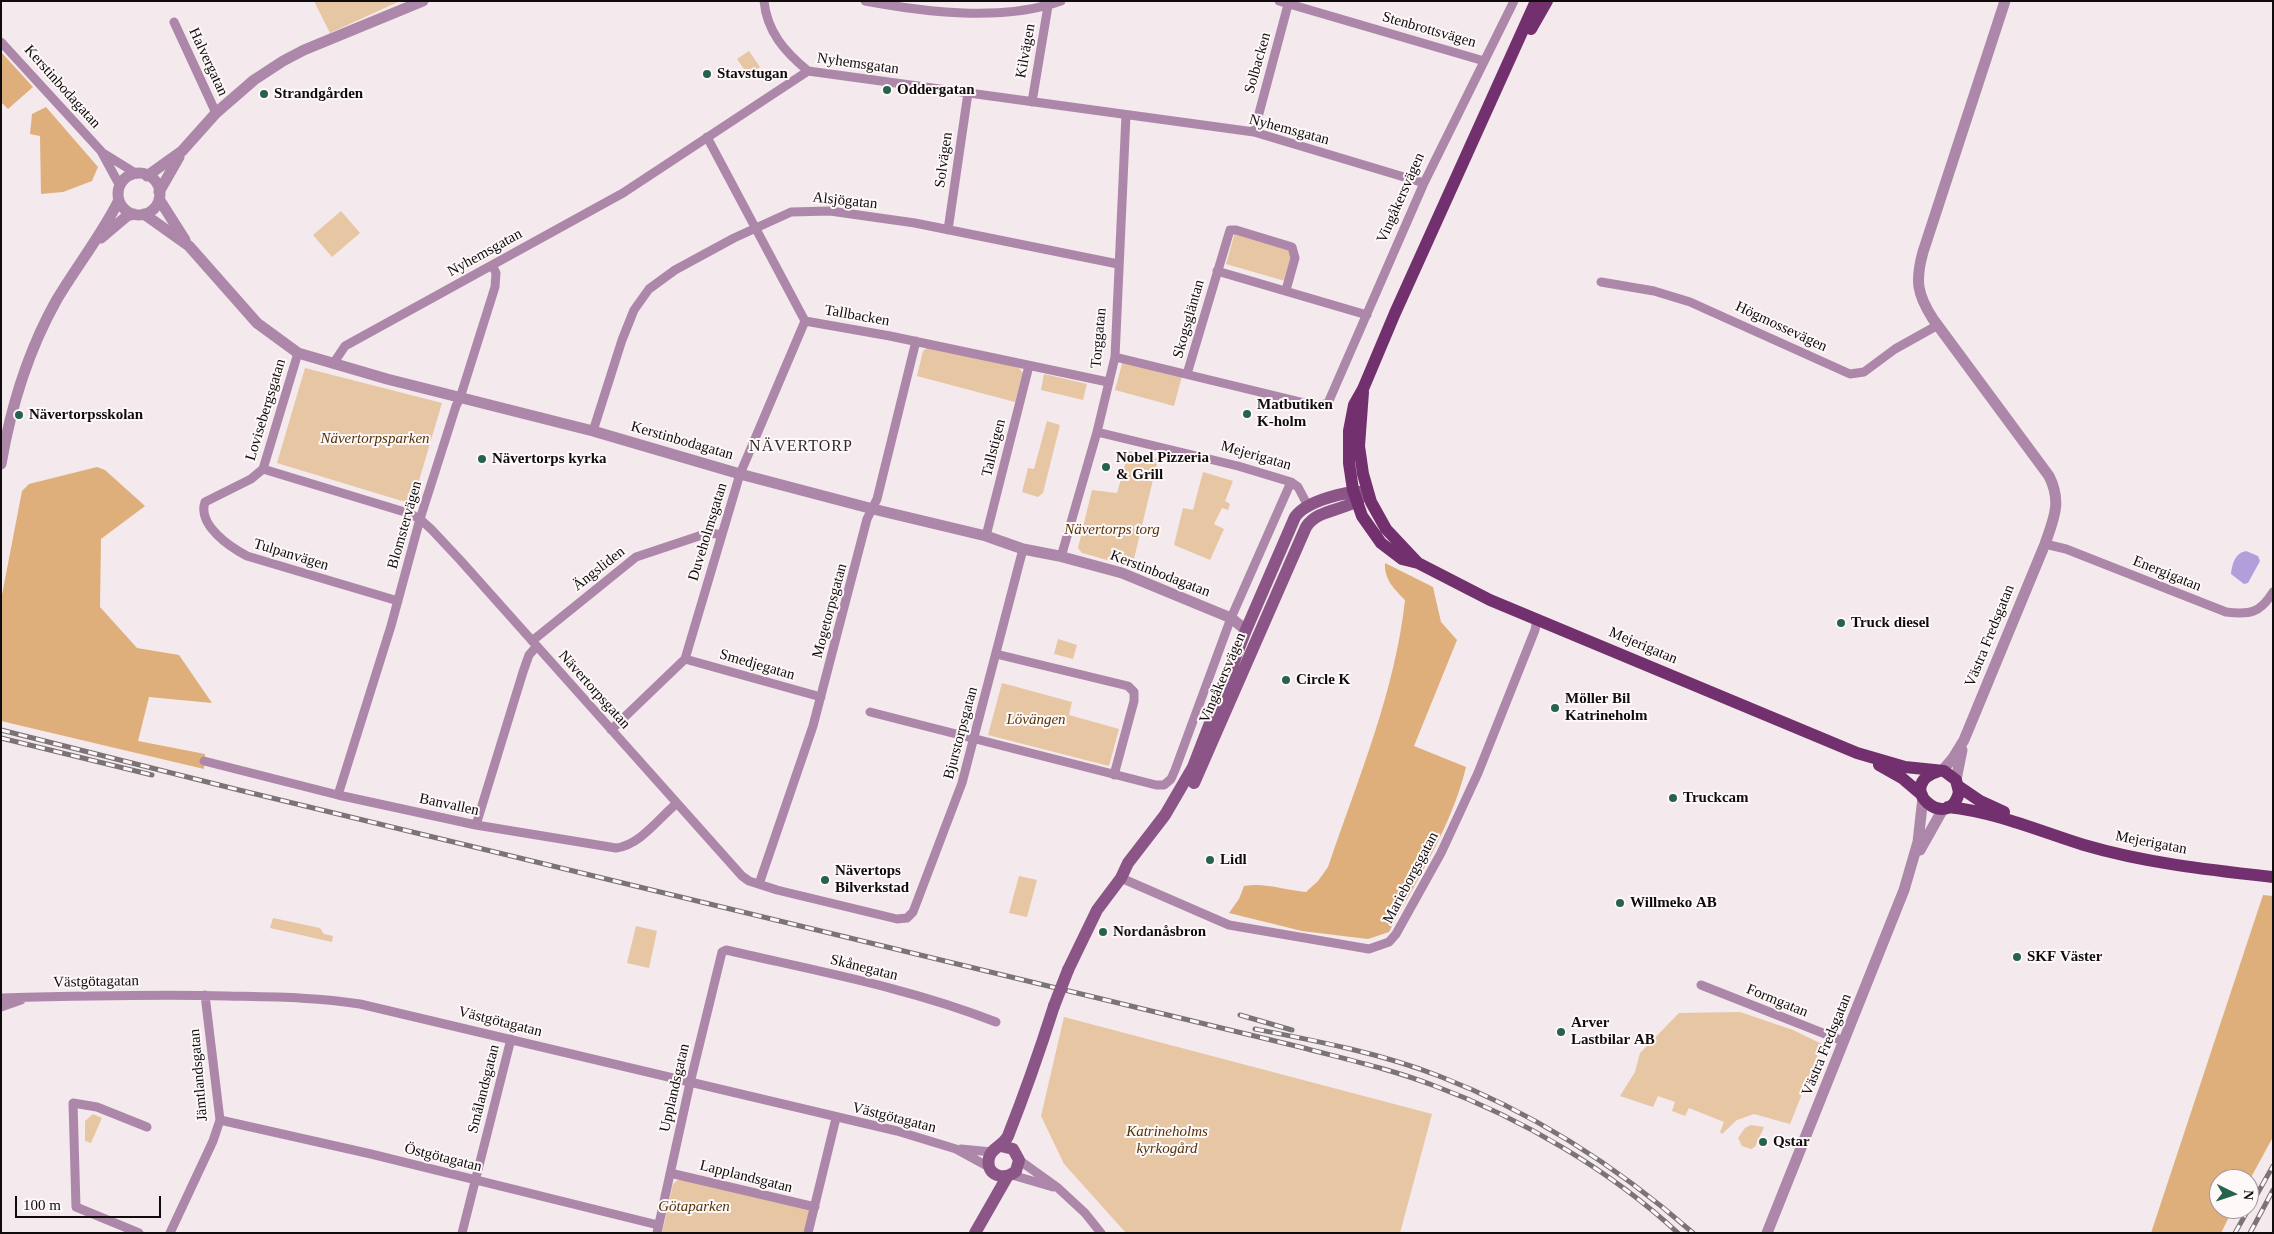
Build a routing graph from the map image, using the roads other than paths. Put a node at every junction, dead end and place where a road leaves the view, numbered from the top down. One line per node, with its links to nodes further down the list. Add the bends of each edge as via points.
1 (423, 1): 19 (street, via 283,61 254,80)
2 (764, 1): 15 (street, via 770,26 778,40)
3 (865, 1): 11 (street, via 950,12 1011,11)
4 (1061, 1): 11 (street)
5 (1279, 1): 10 (street, Stenbrottsvägen)
6 (1514, 1): 14 (street, Vingåkersvägen)
7 (1536, 1): 16 (main road)
8 (1547, 1): 16 (main road)
9 (2006, 1): 42 (street, via 1920,266 1918,289 1922,302)
10 (1289, 3): 14 (street, Stenbrottsvägen); 21 (street, Solbacken)
11 (1048, 6): 18 (street, Kilvägen)
12 (174, 22): 19 (street, Halvergatan)
13 (1, 42): 23 (street, Kerstinbodagatan)
14 (1484, 61): 26 (street, Vingåkersvägen)
15 (808, 71): 17 (street, Nyhemsgatan); 22 (street, Nyhemsgatan)
16 (1498, 85): 50 (main road)
17 (968, 93): 18 (street, Nyhemsgatan); 32 (street, Solvägen)
18 (1032, 102): 20 (street, Nyhemsgatan)
19 (216, 113): 24 (street)
20 (1126, 115): 21 (street, Nyhemsgatan); 35 (street, Torggatan)
21 (1254, 132): 26 (street, Nyhemsgatan)
22 (707, 137): 31 (street, Tallbacken); 36 (street, Nyhemsgatan, via 622,193)
23 (101, 151): 25 (street, Kerstinbodagatan); 27 (street, Kerstinbodagatan)
24 (182, 151): 25 (street); 28 (street)
25 (142, 175): 27 (street, via 126,178); 28 (street, via 154,181)
26 (1424, 183): 40 (street, Vingåkersvägen)
27 (120, 186): 29 (street)
28 (159, 196): 30 (street, via 153,209); 34 (street, Kerstinbodagatan)
29 (119, 200): 30 (street, via 124,209); 33 (street)
30 (139, 214): 33 (street, via 128,216); 34 (street, Kerstinbodagatan)
31 (756, 228): 32 (street, Alsjögatan, via 792,212 816,210); 41 (street, Tallbacken); 52 (street, Alsjögatan, via 660,280 641,299 622,340)
32 (948, 230): 35 (street, Alsjögatan)
33 (93, 246): 54 (street, via 56,301 37,338 7,428)
34 (189, 246): 44 (street, Kerstinbodagatan, via 257,323)
35 (1118, 264): 45 (street, Torggatan)
36 (492, 265): 46 (street, Nyhemsgatan, via 345,346); 51 (street, Blomstervägen, via 496,280)
37 (1217, 271): 39 (street, Skogsgläntan); 39 (street, Skogsgläntan, via 1230,230 1288,244 1295,258); 48 (street, Skogsgläntan)
38 (1600, 282): 42 (street, Högmossevägen, via 1654,291 1690,302 1850,374 1864,372 1895,349)
39 (1286, 290): 40 (street, Skogsgläntan)
40 (1367, 315): 48 (street, Vingåkersvägen, via 1328,403 1320,405)
41 (805, 320): 43 (street, Tallbacken); 56 (street, Duveholmsgatan)
42 (1938, 325): 68 (street, via 2039,461 2054,487 2056,512)
43 (916, 341): 47 (street, Tallbacken); 63 (street, Mogetorpsgatan)
44 (298, 353): 46 (street, Kerstinbodagatan); 55 (street, Lovisebergsgatan)
45 (1114, 357): 48 (street); 49 (street, Torggatan)
46 (333, 364): 51 (street, Kerstinbodagatan)
47 (1029, 366): 49 (street, Tallbacken); 67 (street, Tallstigen)
48 (1187, 374)
49 (1108, 382): 53 (street, Torggatan)
50 (1364, 388): 58 (main road, via 1354,405 1349,431); 59 (main road, via 1359,446)
51 (460, 398): 52 (street, Kerstinbodagatan); 65 (street, Blomstervägen)
52 (593, 431): 56 (street, Kerstinbodagatan)
53 (1097, 432): 57 (street, Mejerigatan); 70 (street, Torggatan)
54 (1, 464)
55 (263, 470): 60 (street, Lovisebergsgatan); 65 (street, Nävertorpsgatan)
56 (740, 474): 63 (street, Kerstinbodagatan); 66 (street, Duveholmsgatan)
57 (1291, 482): 62 (street, Mejerigatan); 74 (street, Vingåkersvägen)
58 (1353, 490): 59 (main road, Vingåkersvägen); 61 (main road); 62 (main road, Vingåkersvägen)
59 (1368, 492): 61 (main road); 71 (main road, Mejerigatan, via 1374,511 1386,529)
60 (205, 502): 73 (street, Tulpanvägen, via 206,518 216,534 228,546 247,556)
61 (1357, 503): 64 (main road); 71 (main road, Mejerigatan, via 1366,523 1381,543 1402,559)
62 (1308, 506): 64 (main road); 76 (main road, Vingåkersvägen, via 1295,518)
63 (873, 509): 67 (street, Kerstinbodagatan); 81 (street, Mogetorpsgatan)
64 (1314, 518): 77 (main road, Vingåkersvägen, via 1300,540)
65 (420, 519): 73 (street, Blomstervägen); 78 (street, Nävertorpsgatan)
66 (722, 535): 78 (street, Ängsliden, via 705,534 636,557); 80 (street, Duveholmsgatan)
67 (986, 536): 69 (street, Kerstinbodagatan)
68 (2045, 544): 72 (street, Energigatan, via 2066,549 2226,612 2252,613); 85 (street, Västra Fredsgatan)
69 (1023, 549): 70 (street, Kerstinbodagatan); 79 (street, Bjurstorpsgatan)
70 (1061, 557): 74 (street, Kerstinbodagatan, via 1138,578)
71 (1418, 563): 75 (main road, Mejerigatan, via 1481,596)
72 (2273, 592)
73 (398, 601): 91 (street, Blomstervägen)
74 (1232, 618): 76 (street, Vingåkersvägen); 89 (street, Vingåkersvägen, via 1171,780 1164,785 1156,785)
75 (1537, 620): 86 (main road, Mejerigatan); 99 (street, Marieborgsgatan, via 1464,806 1404,924 1389,942 1369,949 1229,925)
76 (1246, 630): 77 (main road); 99 (main road, Vingåkersvägen, via 1193,768)
77 (1257, 638): 99 (main road, Vingåkersvägen, via 1190,790 1148,849)
78 (534, 644): 83 (street, Nävertorpsgatan); 95 (street, Ängsliden, via 522,672)
79 (996, 654): 84 (street, Bjurstorpsgatan); 89 (street, via 1128,686 1134,692)
80 (685, 659): 81 (street, Smedjegatan); 83 (street, Duveholmsgatan)
81 (821, 697): 100 (street, Mogetorpsgatan)
82 (870, 712): 84 (street)
83 (611, 730): 93 (street, Nävertorpsgatan)
84 (973, 740): 89 (street); 101 (street, Bjurstorpsgatan, via 946,828 916,906)
85 (1964, 740): 88 (street, Västra Fredsgatan); 90 (street, Västra Fredsgatan)
86 (1857, 753): 88 (main road, Mejerigatan, via 1906,767); 92 (main road, Mejerigatan, via 1902,778)
87 (204, 761): 91 (street, Banvallen)
88 (1940, 771): 90 (main road, via 1950,774); 92 (main road, via 1928,775 1923,782)
89 (1114, 775)
90 (1957, 783): 94 (main road, via 1959,795); 96 (main road, Mejerigatan, via 1980,801)
91 (338, 795): 95 (street, Banvallen)
92 (1922, 796): 94 (main road, via 1930,806); 97 (street, Västra Fredsgatan)
93 (676, 804): 95 (street, Banvallen, via 626,847); 100 (street, Nävertorpsgatan, via 742,876)
94 (1946, 808): 96 (main road, Mejerigatan, via 1970,810); 97 (street, Västra Fredsgatan, via 1932,826)
95 (476, 825)
96 (2028, 825): 98 (main road, Mejerigatan, via 2085,845 2147,860)
97 (1912, 867): 110 (street, Västra Fredsgatan)
98 (2273, 877)
99 (1121, 878): 112 (main road, Vingåkersvägen, bridge, via 1097,910 1068,970)
100 (759, 884): 101 (street, Nävertorpsgatan, via 897,919)
101 (907, 918)
102 (724, 951): 108 (street, Skånegatan, via 880,986 964,1009); 111 (street, Upplandsgatan, via 719,958)
103 (1702, 985): 110 (street, Formgatan)
104 (205, 995): 105 (street, Västgötagatan); 109 (street, Västgötagatan, via 283,997 360,1004); 114 (street, Jämtlandsgatan)
105 (28, 997): 106 (street, Västgötagatan); 107 (street, Västgötagatan)
106 (1, 998)
107 (1, 1007)
108 (996, 1022)
109 (511, 1039): 111 (street, Västgötagatan); 121 (street, Smålandsgatan)
110 (1843, 1042): 131 (street, Västra Fredsgatan)
111 (690, 1083): 113 (street, Västgötagatan); 119 (street, Upplandsgatan)
112 (1028, 1086): 117 (main road, Vingåkersvägen, via 1007,1138); 118 (main road, Vingåkersvägen, via 1015,1140)
113 (836, 1118): 116 (street, Västgötagatan, via 897,1131); 123 (street)
114 (220, 1120): 121 (street, Östgötagatan); 126 (street, Jämtlandsgatan)
115 (147, 1127): 125 (street, via 97,1107 73,1102 76,1207)
116 (956, 1149): 117 (street, Västgötagatan); 120 (street, Västgötagatan)
117 (996, 1149): 118 (main road, via 1009,1147); 120 (main road, Vingåkersvägen, via 989,1158)
118 (1017, 1155): 120 (main road, Vingåkersvägen, via 1019,1167); 122 (street)
119 (670, 1173): 123 (street, Lapplandsgatan); 124 (street, Upplandsgatan)
120 (1001, 1174): 122 (street); 129 (main road)
121 (475, 1180): 124 (street, Östgötagatan); 127 (street, Smålandsgatan)
122 (1058, 1188): 130 (street)
123 (815, 1208): 128 (street)
124 (657, 1229)
125 (139, 1233)
126 (170, 1233)
127 (462, 1233)
128 (808, 1233)
129 (975, 1233)
130 (1101, 1233)
131 (1767, 1233)

